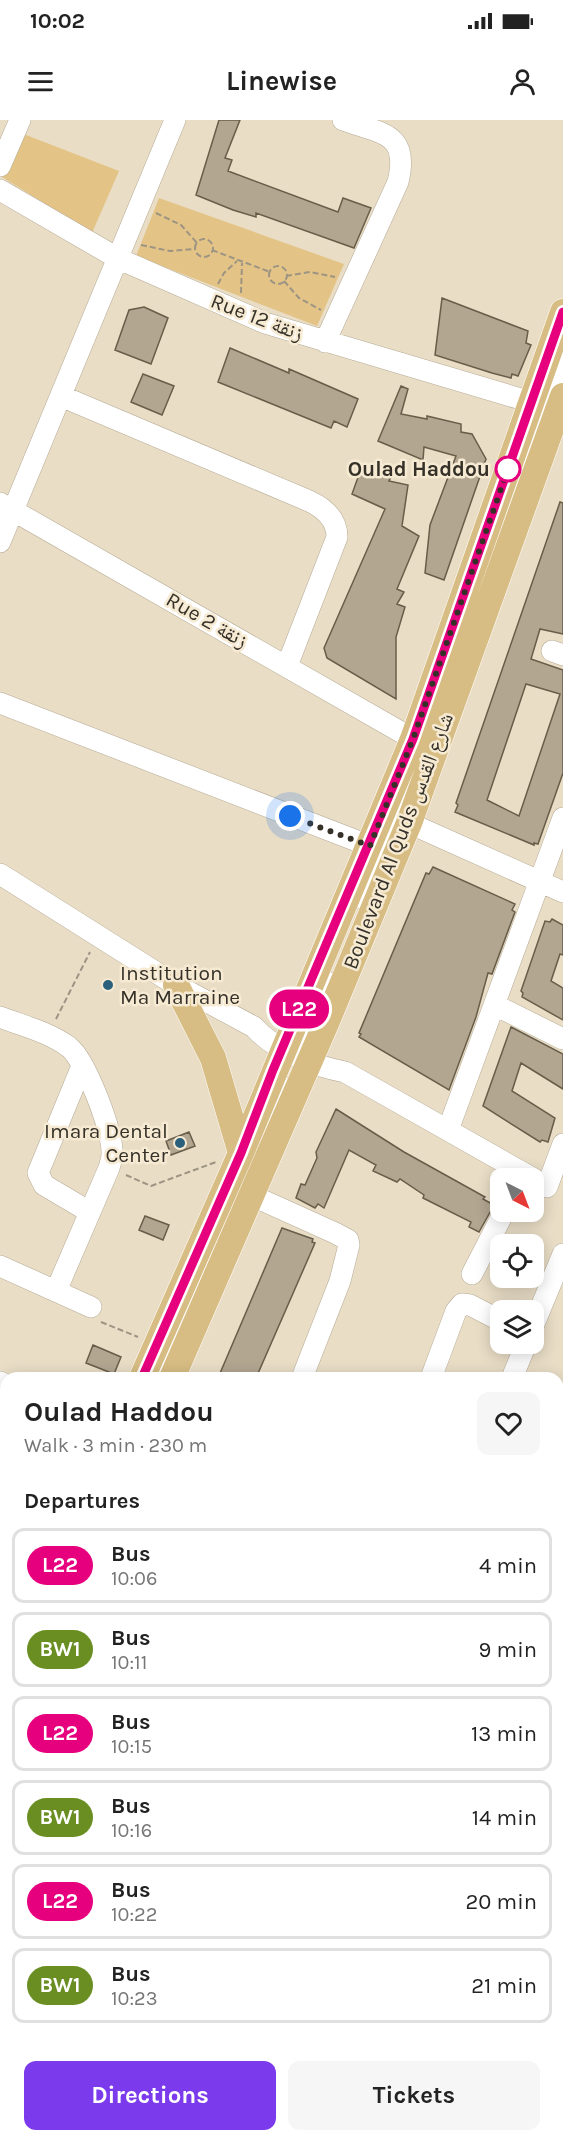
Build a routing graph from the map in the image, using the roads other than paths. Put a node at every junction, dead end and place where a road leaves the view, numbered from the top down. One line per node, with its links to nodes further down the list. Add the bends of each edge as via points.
1 (20, 120): 4 (street)
2 (175, 120): 6 (street)
3 (342, 120): 9 (street, via 394,140 401,150 402,166)
4 (0, 166)
5 (0, 190): 6 (street, Rue 12 زنقة)
6 (119, 259): 9 (street, Rue 12 زنقة, via 265,323); 11 (street)
7 (563, 312): 12 (main road, Boulevard Al Quds شارع القدس)
8 (563, 339): 12 (street)
9 (325, 342): 12 (street, Rue 12 زنقة)
10 (563, 359): 12 (street)
11 (61, 396): 13 (street); 15 (street, via 309,501 328,513 337,537)
12 (550, 406): 17 (main road, Boulevard Al Quds شارع القدس); 19 (main road, Boulevard Al Quds شارع القدس); 28 (street)
13 (7, 507): 14 (street); 15 (street, Rue 2 زنقة)
14 (0, 542)
15 (287, 666): 17 (street, Rue 2 زنقة)
16 (0, 703): 20 (street)
17 (413, 739): 20 (main road, Boulevard Al Quds شارع القدس)
18 (563, 818): 22 (street)
19 (409, 823): 22 (street); 28 (main road, Boulevard Al Quds شارع القدس)
20 (370, 846): 28 (main road, Boulevard Al Quds شارع القدس)
21 (0, 874): 24 (street)
22 (541, 881): 23 (street); 25 (street)
23 (563, 892)
24 (176, 985): 28 (street); 32 (main road, via 213,1058)
25 (495, 1005): 27 (street); 30 (street)
26 (0, 1017): 29 (street, via 48,1035 72,1050)
27 (563, 1039)
28 (297, 1048): 30 (street, via 330,1058 345,1072); 32 (main road, Boulevard Al Quds شارع القدس); 35 (main road, Boulevard Al Quds شارع القدس); 47 (street); 48 (street)
29 (82, 1066): 36 (street, via 109,1133 112,1154); 36 (street, via 38,1173 44,1185)
30 (448, 1130): 33 (street)
31 (563, 1144): 34 (street)
32 (241, 1153): 46 (main road, Boulevard Al Quds شارع القدس)
33 (513, 1168)
34 (544, 1172)
35 (251, 1195): 49 (main road, Boulevard Al Quds شارع القدس); 50 (street, via 348,1240 340,1281)
36 (88, 1211): 41 (street)
37 (499, 1222): 40 (street)
38 (563, 1254): 42 (street)
39 (0, 1266): 41 (street)
40 (472, 1274)
41 (56, 1291): 43 (street)
42 (544, 1300)
43 (92, 1307)
44 (490, 1316): 51 (street, via 462,1304)
45 (522, 1354): 52 (street)
46 (145, 1372)
47 (154, 1372)
48 (160, 1372)
49 (175, 1372)
50 (304, 1372)
51 (433, 1372)
52 (514, 1372)

